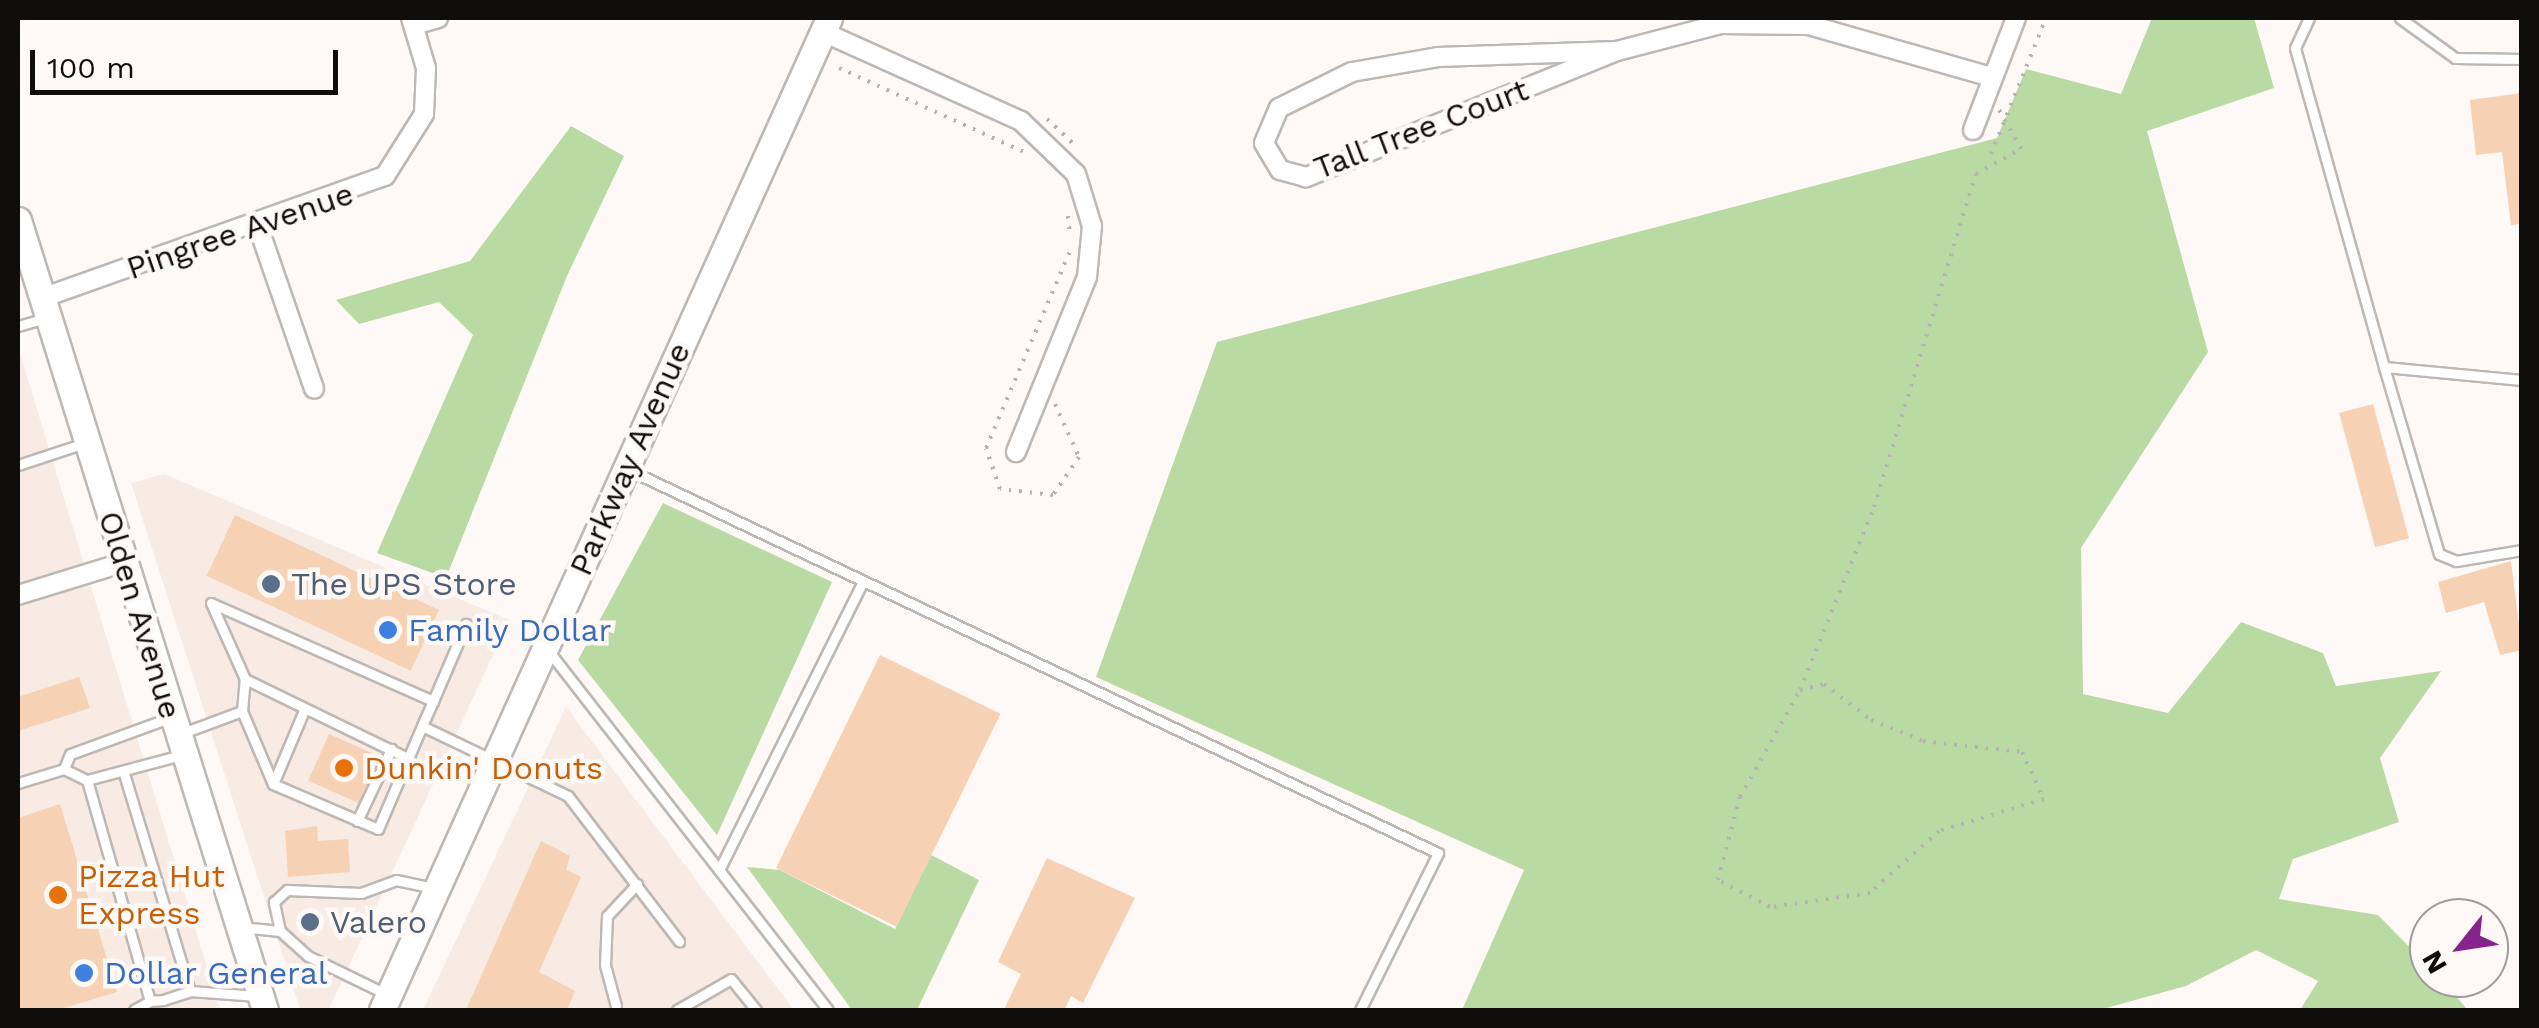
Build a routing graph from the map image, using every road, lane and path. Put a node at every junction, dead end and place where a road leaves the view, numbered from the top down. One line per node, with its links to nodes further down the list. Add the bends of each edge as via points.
1 (438, 18): 6 (street)
2 (2016, 18): 11 (street)
3 (2046, 18): 16 (path)
4 (2309, 18): 23 (lane, via 2294,48)
5 (2400, 18): 9 (lane, via 2456,58)
6 (413, 21): 20 (street, Pingree Avenue, via 428,92 404,157 364,190)
7 (826, 25): 28 (street, via 1021,121 1076,174 1092,226 1087,277); 30 (main road, Parkway Avenue)
8 (1617, 51): 8 (street, Tall Tree Court, via 1438,57 1352,72 1279,108 1264,144 1280,170 1306,177); 11 (street, Tall Tree Court, via 1721,24 1794,24 1900,44)
9 (2522, 59)
10 (840, 68): 17 (path)
11 (1992, 77): 12 (street)
12 (1985, 96): 14 (street); 38 (path, via 2014,126 2020,149 1976,174 1874,506)
13 (1028, 111): 15 (path, via 1062,126)
14 (1973, 130)
15 (1080, 153)
16 (1990, 154)
17 (1038, 165)
18 (1067, 209): 26 (path, via 1072,246 986,448 1000,489 1053,494 1080,458)
19 (18, 220): 21 (main road, Olden Avenue)
20 (258, 226): 21 (street, Pingree Avenue); 25 (street)
21 (45, 308): 22 (lane); 27 (main road, Olden Avenue)
22 (18, 326)
23 (2384, 367): 24 (lane); 31 (lane, via 2439,554 2456,561)
24 (2522, 380)
25 (314, 389)
26 (1051, 389)
27 (88, 442): 29 (lane); 32 (main road, Olden Avenue)
28 (1016, 452)
29 (18, 465)
30 (626, 469): 33 (lane); 36 (main road, Parkway Avenue)
31 (2522, 550)
32 (122, 563): 34 (street); 43 (main road, Olden Avenue)
33 (863, 581): 53 (lane); 68 (lane, via 1438,852)
34 (18, 595)
35 (466, 624): 39 (lane)
36 (546, 646): 46 (main road, Parkway Avenue); 53 (lane)
37 (245, 679): 39 (lane, via 211,603); 40 (lane); 41 (lane)
38 (1800, 690): 38 (path, via 1740,796 1718,880 1770,907 1870,893 1939,831 2044,799 2022,752 1923,742 1871,720 1824,684)
39 (434, 701): 42 (lane)
40 (306, 708): 44 (lane); 51 (lane)
41 (242, 711): 43 (lane); 51 (lane)
42 (422, 726): 45 (lane); 46 (lane)
43 (177, 735): 47 (lane, via 70,754); 48 (lane); 56 (main road, Olden Avenue)
44 (390, 750): 45 (lane); 52 (lane)
45 (410, 759): 52 (lane, via 378,830)
46 (495, 761): 54 (lane, via 568,796); 55 (main road, Parkway Avenue)
47 (64, 769): 49 (lane); 50 (lane)
48 (122, 770): 49 (lane); 59 (lane)
49 (87, 780): 60 (lane)
50 (18, 783)
51 (273, 784): 52 (lane)
52 (357, 821)
53 (718, 870): 67 (lane)
54 (637, 884): 58 (lane); 63 (lane, via 607,916 605,965)
55 (437, 889): 57 (lane, via 396,880 361,892 287,890 274,902); 62 (main road, Parkway Avenue)
56 (238, 927): 57 (lane); 61 (main road, Olden Avenue)
57 (280, 931): 62 (lane)
58 (679, 941)
59 (190, 991): 60 (lane); 61 (lane)
60 (150, 1001): 64 (lane)
61 (263, 1003)
62 (385, 1003)
63 (616, 1006)
64 (134, 1010)
65 (677, 1010): 66 (lane, via 731,979)
66 (756, 1010)
67 (828, 1010)
68 (1360, 1010)

